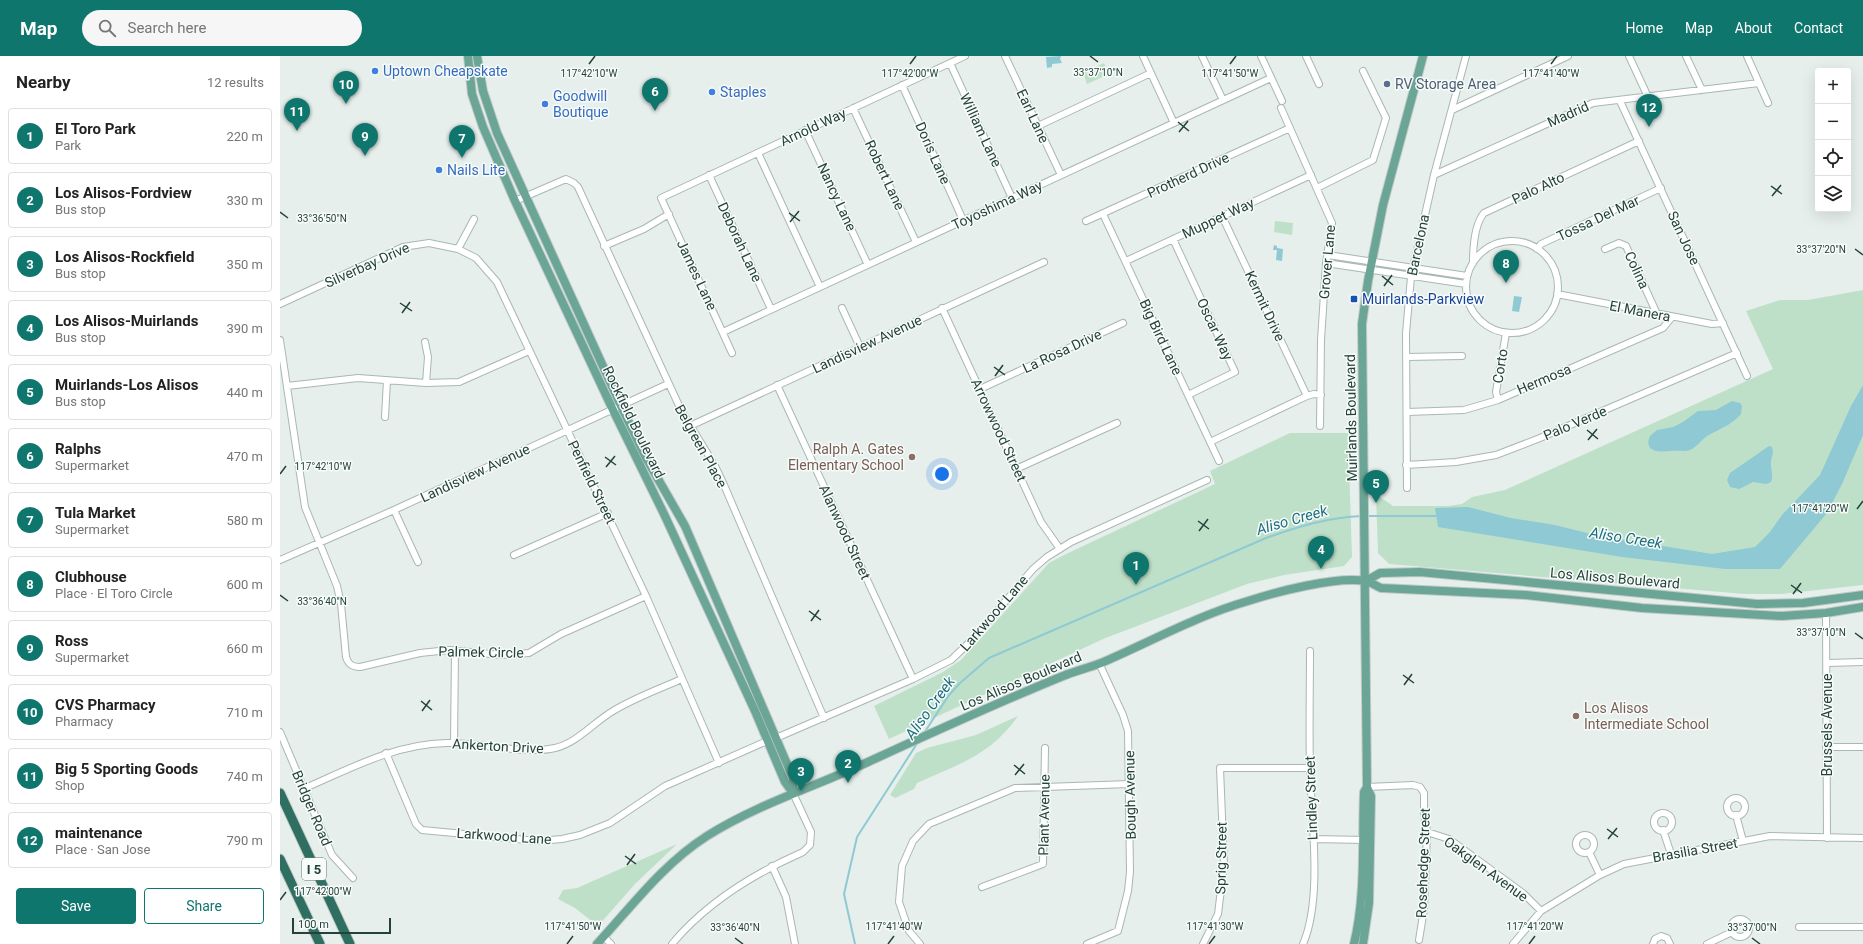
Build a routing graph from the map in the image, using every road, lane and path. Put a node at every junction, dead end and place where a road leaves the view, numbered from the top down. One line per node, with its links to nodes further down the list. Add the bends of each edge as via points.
1 (468, 56): 44 (main road, Rockfield Boulevard, via 472,94 483,127)
2 (477, 56): 41 (main road, Rockfield Boulevard, via 483,91 497,133)
3 (965, 56): 15 (street, Arnold Way)
4 (1006, 56): 30 (street, Earl Lane)
5 (1143, 56): 17 (street)
6 (1202, 56): 24 (street)
7 (1261, 56): 18 (street, Grover Lane)
8 (1306, 56): 20 (street)
9 (1423, 56): 63 (main road, Muirlands Boulevard, via 1383,205)
10 (1466, 56): 28 (street, Barcelona)
11 (1568, 56): 28 (street)
12 (1629, 56): 23 (street)
13 (1686, 56): 22 (street)
14 (1746, 56): 19 (street)
15 (950, 63): 21 (street, Arnold Way); 43 (street, William Lane)
16 (1363, 71): 39 (street, via 1386,118 1375,156 1368,164)
17 (1151, 73): 29 (street); 30 (street)
18 (1271, 78): 24 (street, Toyoshima Way); 31 (street, Grover Lane)
19 (1759, 83): 22 (street, Madrid); 26 (street)
20 (1319, 84)
21 (902, 85): 27 (street, Arnold Way); 49 (street, Doris Lane)
22 (1702, 90): 23 (street, Madrid)
23 (1648, 97): 25 (street, Madrid)
24 (1223, 100): 29 (street, Toyoshima Way)
25 (1620, 101): 33 (street, San Jose); 38 (street, Madrid, via 1586,105)
26 (1768, 104)
27 (853, 108): 32 (street, Arnold Way); 52 (street, Robert Lane)
28 (1452, 110): 38 (street, Barcelona)
29 (1174, 123): 37 (street, Toyoshima Way)
30 (1038, 126): 37 (street, Earl Lane)
31 (1290, 128): 35 (street, Grover Lane); 46 (street, Protherd Drive)
32 (805, 130): 34 (street, Arnold Way); 62 (street, Nancy Lane)
33 (1639, 141): 40 (street, San Jose); 61 (street, Palo Alto, via 1484,213 1473,249)
34 (758, 152): 36 (street, Arnold Way); 68 (street)
35 (1311, 174): 39 (street, Grover Lane); 47 (street, Muppet Way)
36 (709, 175): 42 (street, Arnold Way); 73 (street, Deborah Lane)
37 (1061, 175): 43 (street, Toyoshima Way)
38 (1434, 175): 64 (street, Barcelona)
39 (1317, 188): 57 (street, Grover Lane, via 1332,223)
40 (1661, 188): 55 (street, Tossa Del Mar, via 1541,244); 77 (street, San Jose)
41 (525, 196): 44 (street); 53 (street, Belgreen Place, via 560,181 570,180 578,187); 99 (main road, Rockfield Boulevard)
42 (661, 198): 45 (street, James Lane)
43 (1012, 198): 49 (street, Toyoshima Way)
44 (515, 201): 100 (main road, Rockfield Boulevard)
45 (669, 214): 53 (street, via 644,229); 78 (street, James Lane)
46 (1103, 214): 50 (street, Protherd Drive); 58 (street, Big Bird Lane)
47 (1222, 216): 51 (street, Muppet Way); 97 (street, Kermit Drive)
48 (474, 219): 54 (street)
49 (963, 220): 52 (street, Toyoshima Way)
50 (1086, 221)
51 (1172, 239): 58 (street, Muppet Way); 95 (street, Oscar Way, via 1235,372)
52 (916, 242): 62 (street, Toyoshima Way)
53 (604, 246): 91 (street, Belgreen Place)
54 (458, 249): 70 (street, Silverbay Drive, via 429,243 404,247); 83 (street, Penfield Street, via 476,258 497,282)
55 (1536, 249): 61 (street, via 1523,243 1501,243 1488,248); 69 (street, via 1552,265 1557,279)
56 (1605, 249): 74 (street, Colina, via 1619,243 1626,246)
57 (1328, 254): 60 (street, Grover Lane); 63 (street)
58 (1126, 261): 95 (street, Big Bird Lane)
59 (1044, 262): 72 (street, Landisview Avenue)
60 (1326, 263): 63 (street); 96 (street, Grover Lane, via 1321,340)
61 (1473, 263): 65 (street)
62 (868, 265): 68 (street, Toyoshima Way)
63 (1371, 266): 64 (street); 66 (street); 120 (main road, Muirlands Boulevard, via 1362,324)
64 (1413, 268): 65 (street); 66 (street, Barcelona)
65 (1467, 276): 67 (street)
66 (1411, 277): 67 (street); 86 (street, Barcelona)
67 (1466, 284): 79 (street, via 1468,301 1476,316 1489,327)
68 (820, 287): 73 (street, Toyoshima Way)
69 (1557, 294): 74 (street, El Manera); 79 (street, via 1548,316 1539,324 1523,331)
70 (280, 304)
71 (842, 308): 82 (street)
72 (942, 308): 82 (street, Landisview Avenue); 94 (street, Arrowwood Street)
73 (771, 309): 78 (street, Toyoshima Way)
74 (1657, 314): 75 (street, El Manera)
75 (1672, 317): 77 (street, El Manera, via 1712,324); 98 (street, Hermosa, via 1663,328)
76 (1123, 323): 94 (street, La Rosa Drive)
77 (1723, 323): 85 (street, San Jose)
78 (722, 332): 84 (street, James Lane)
79 (1506, 333): 98 (street, Corto, via 1496,392)
80 (280, 340): 93 (street)
81 (425, 342): 90 (street, via 428,356)
82 (860, 347): 92 (street, Landisview Avenue)
83 (529, 350): 90 (street, via 465,380 447,384); 106 (street, Penfield Street)
84 (732, 353)
85 (1737, 353): 88 (street, San Jose); 109 (street, Palo Verde, via 1496,455 1456,462)
86 (1406, 356): 87 (street); 101 (street, Barcelona)
87 (1462, 356)
88 (1747, 376)
89 (387, 380): 90 (street); 93 (street, via 358,378); 102 (street)
90 (426, 383)
91 (668, 384): 99 (street, Landisview Avenue); 104 (street, Belgreen Place)
92 (777, 385): 104 (street, Landisview Avenue); 131 (street, Alanwood Street)
93 (287, 386): 115 (street, via 305,508)
94 (980, 389): 110 (street, Arrowwood Street)
95 (1188, 395): 107 (street, Big Bird Lane)
96 (1321, 395): 97 (street); 105 (street, Grover Lane)
97 (1307, 396): 107 (street)
98 (1498, 400): 101 (street, Hermosa, via 1464,410)
99 (621, 406): 100 (street, Landisview Avenue); 134 (main road, Rockfield Boulevard, via 646,458 685,526)
100 (613, 410): 106 (street, Landisview Avenue); 135 (main road, Rockfield Boulevard, via 664,514)
101 (1407, 412): 109 (street, Barcelona)
102 (385, 418)
103 (1117, 423): 110 (street)
104 (690, 426): 132 (street, Belgreen Place, via 724,485)
105 (1320, 426)
106 (566, 431): 113 (street, Landisview Avenue); 114 (street, Penfield Street)
107 (1210, 442): 108 (street, Big Bird Lane)
108 (1219, 461)
109 (1406, 465): 112 (street, Barcelona)
110 (1016, 469): 116 (street, Arrowwood Street, via 1041,522)
111 (1206, 480): 116 (street, Larkwood Lane)
112 (1407, 488)
113 (394, 510): 115 (street, Landisview Avenue); 119 (street)
114 (608, 513): 117 (street); 122 (street, Penfield Street)
115 (319, 544): 118 (street, Landisview Avenue); 125 (street, Palmek Circle, via 337,586 348,663 360,667 420,653)
116 (1060, 549): 131 (street, Larkwood Lane, via 1039,562 959,653 951,660)
117 (514, 555)
118 (280, 560)
119 (418, 562)
120 (1366, 582): 121 (main road, Los Alisos Boulevard, via 1380,573 1420,572 1757,604 1803,603); 124 (main road, Los Alisos Boulevard, via 1381,588 1526,596 1642,608 1782,616); 128 (main road, Los Alisos Boulevard, via 1314,585 1248,601 1193,621); 145 (main road, Muirlands Boulevard)
121 (1863, 595)
122 (646, 596): 125 (street, Palmek Circle, via 561,634 529,653 501,655); 130 (street, Penfield Street)
123 (1863, 607): 124 (main road, Los Alisos Boulevard)
124 (1826, 613): 129 (street, Brussels Avenue)
125 (455, 650): 136 (street)
126 (1310, 652): 142 (street, Lindley Street)
127 (1863, 662): 129 (street)
128 (1099, 663): 143 (street, Bough Avenue, via 1125,720 1129,737); 147 (main road, Los Alisos Boulevard)
129 (1827, 663): 139 (street, Brussels Avenue)
130 (682, 679): 136 (street, Ankerton Drive, via 615,710 572,741 558,747 534,750); 141 (street, Penfield Street)
131 (913, 679): 132 (street, Larkwood Lane)
132 (824, 718): 134 (street, Larkwood Lane)
133 (280, 732): 146 (street, Bridger Road)
134 (776, 738): 147 (main road, Rockfield Boulevard, via 793,778)
135 (767, 741): 141 (street, Larkwood Lane); 147 (main road, Rockfield Boulevard, via 785,782)
136 (454, 743): 140 (street, Ankerton Drive, via 423,744)
137 (1863, 747): 139 (street)
138 (1045, 748): 144 (street, Plant Avenue)
139 (1826, 748): 152 (street, Brussels Avenue)
140 (386, 753): 141 (street, Larkwood Lane, via 419,828 538,841 569,838 600,828 665,786); 146 (street, Ankerton Drive)
141 (719, 763)
142 (1310, 768): 154 (street, Lindley Street); 178 (street, Sprig Street, via 1220,768 1223,872 1218,914)
143 (1130, 784): 144 (street); 177 (street, Bough Avenue, via 1130,877 1118,931)
144 (1044, 786): 163 (street, Plant Avenue, via 1043,864); 176 (street, via 1015,788 943,818 929,824 913,841 902,866 899,902 909,931)
145 (1367, 787): 151 (street, Rosehedge Street, via 1405,784 1420,787 1424,793); 155 (main road, Muirlands Boulevard, via 1364,792)
146 (303, 788): 162 (street, Bridger Road, via 332,854)
147 (793, 792): 160 (street, Rockfield Boulevard, via 811,832 812,841 803,852); 168 (main road, Los Alisos Boulevard, via 741,816 705,837 676,859 651,883)
148 (280, 793): 171 (highway, I 5)
149 (1736, 815): 156 (street)
150 (1663, 830): 158 (street)
151 (1427, 832): 164 (street, Oakglen Avenue, via 1449,839 1524,894); 169 (street, Rosehedge Street, via 1424,909)
152 (1827, 838): 153 (street, Brasilia Street); 156 (street, Brasilia Street, via 1770,836)
153 (1863, 838)
154 (1313, 839): 155 (street); 179 (street, Lindley Street, via 1314,892)
155 (1366, 840): 180 (main road, Muirlands Boulevard, via 1358,928); 181 (main road, Muirlands Boulevard, via 1369,903)
156 (1743, 841): 158 (street, Brasilia Street)
157 (1589, 852): 161 (street)
158 (1671, 854): 161 (street, Brasilia Street, via 1624,864)
159 (280, 859): 170 (highway, I 5)
160 (772, 866): 174 (street, via 708,907); 175 (street, via 786,897)
161 (1600, 875): 164 (street, Brasilia Street)
162 (353, 878)
163 (982, 887)
164 (1540, 911): 182 (street, Brasilia Street)
165 (1799, 927): 166 (street)
166 (1863, 927)
167 (1732, 932): 185 (street)
168 (604, 937): 172 (main road, Los Alisos Boulevard); 173 (street)
169 (1419, 940)
170 (320, 944)
171 (350, 944)
172 (597, 944)
173 (611, 944)
174 (672, 944)
175 (795, 944)
176 (920, 944)
177 (1087, 944)
178 (1203, 944)
179 (1303, 944)
180 (1354, 944)
181 (1363, 944)
182 (1513, 944)
183 (1652, 944): 184 (street, via 1661,936 1667,938)
184 (1670, 944)
185 (1707, 944)

